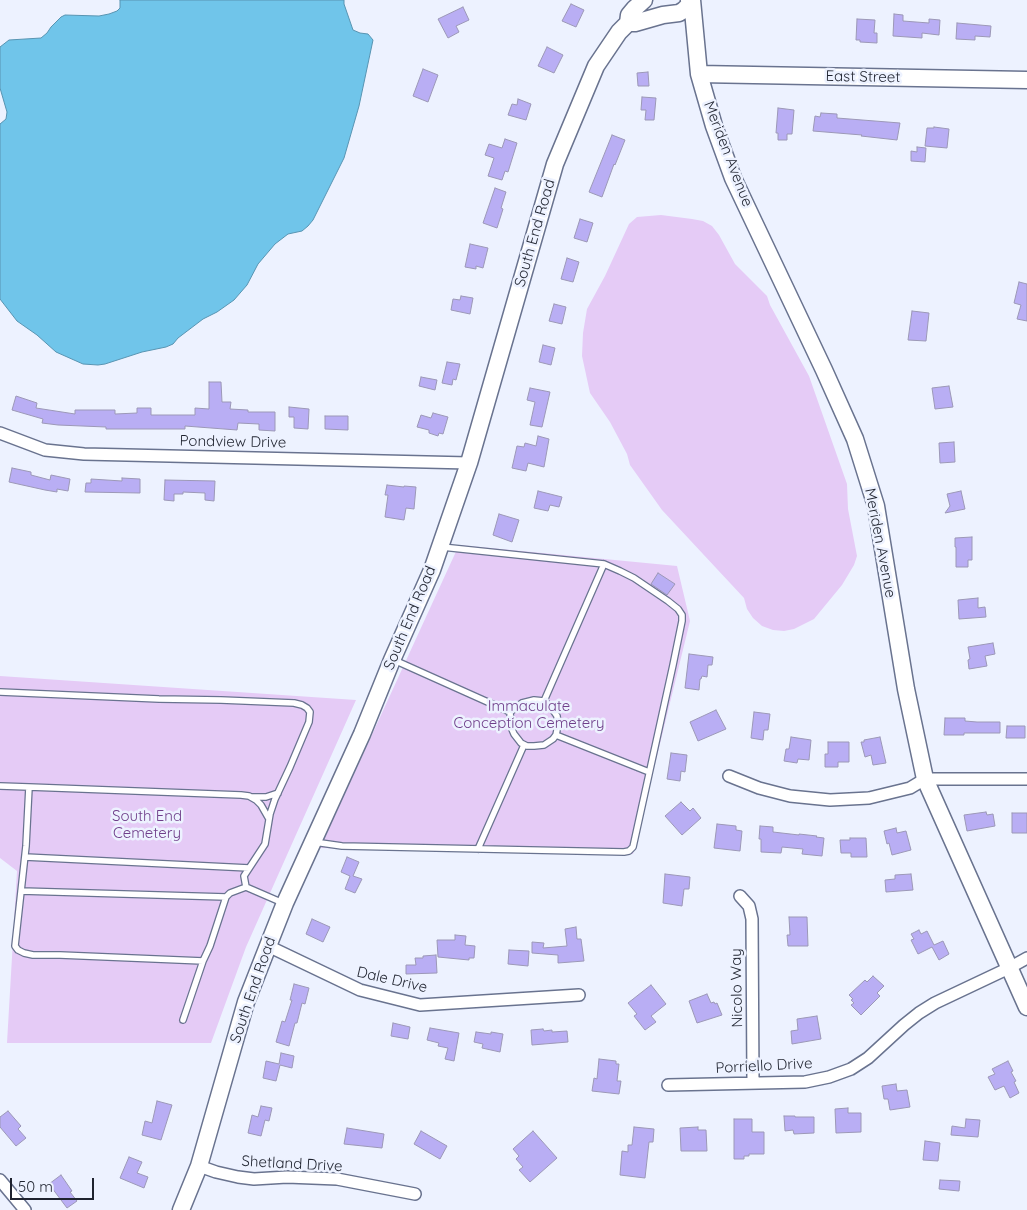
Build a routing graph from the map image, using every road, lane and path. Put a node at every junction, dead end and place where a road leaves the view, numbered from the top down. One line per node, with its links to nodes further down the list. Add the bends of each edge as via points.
1 (644, 0): 3 (street, South End Road, via 634,9)
2 (691, 1): 3 (street, via 679,13); 4 (street, Meriden Avenue)
3 (628, 23): 7 (street, South End Road, via 596,66 555,164)
4 (699, 74): 5 (street, East Street); 18 (street, Meriden Avenue, via 733,178 855,439 876,506 906,689)
5 (1027, 80)
6 (0, 433): 7 (street, Pondview Drive, via 45,450 84,454)
7 (468, 463): 8 (street, South End Road)
8 (440, 546): 9 (lane); 10 (street, South End Road)
9 (604, 564): 12 (lane); 16 (lane, via 634,578 668,601 682,615)
10 (392, 660): 13 (lane); 25 (street, South End Road)
11 (0, 692): 22 (lane, via 302,705 310,712 309,722)
12 (544, 701): 13 (lane, via 522,703); 14 (lane, via 557,716)
13 (510, 712): 15 (lane, via 514,734)
14 (556, 735): 15 (lane, via 544,745); 16 (lane)
15 (524, 744): 26 (lane)
16 (649, 772): 26 (lane, via 633,847 628,852)
17 (729, 776): 18 (street, via 790,796 830,800 868,798 910,788)
18 (925, 779): 19 (street); 39 (street, Meriden Avenue)
19 (1027, 779)
20 (0, 786): 21 (lane)
21 (29, 787): 23 (lane); 27 (lane)
22 (278, 793): 23 (lane, via 266,797); 24 (lane)
23 (249, 796): 24 (lane, via 261,805)
24 (269, 819): 29 (lane, via 265,844)
25 (314, 842): 26 (lane, via 342,846); 35 (street, South End Road)
26 (478, 849)
27 (25, 857): 28 (lane); 32 (lane)
28 (229, 867): 29 (lane); 30 (lane)
29 (249, 868): 30 (lane)
30 (244, 876): 31 (lane)
31 (246, 887): 34 (lane); 35 (lane)
32 (21, 891): 34 (lane); 38 (lane, via 15,946 24,953)
33 (740, 896): 43 (street, Nicolo Way, via 749,906 752,918)
34 (226, 897): 38 (lane)
35 (286, 904): 36 (street, South End Road)
36 (268, 946): 40 (street, Dale Drive, via 360,990 420,1005); 45 (street, South End Road, via 246,1002)
37 (1027, 958): 39 (street, Porriello Drive)
38 (203, 961): 42 (lane)
39 (1009, 968): 41 (street, Meriden Avenue); 43 (street, Porriello Drive, via 919,1013 851,1069 804,1082)
40 (579, 995)
41 (1027, 1007)
42 (183, 1020)
43 (753, 1083): 44 (street, Porriello Drive)
44 (668, 1085)
45 (199, 1166): 47 (street, Shetland Drive, via 238,1177 337,1180); 49 (street, South End Road)
46 (0, 1180): 48 (street)
47 (415, 1194)
48 (25, 1210)
49 (181, 1210)

